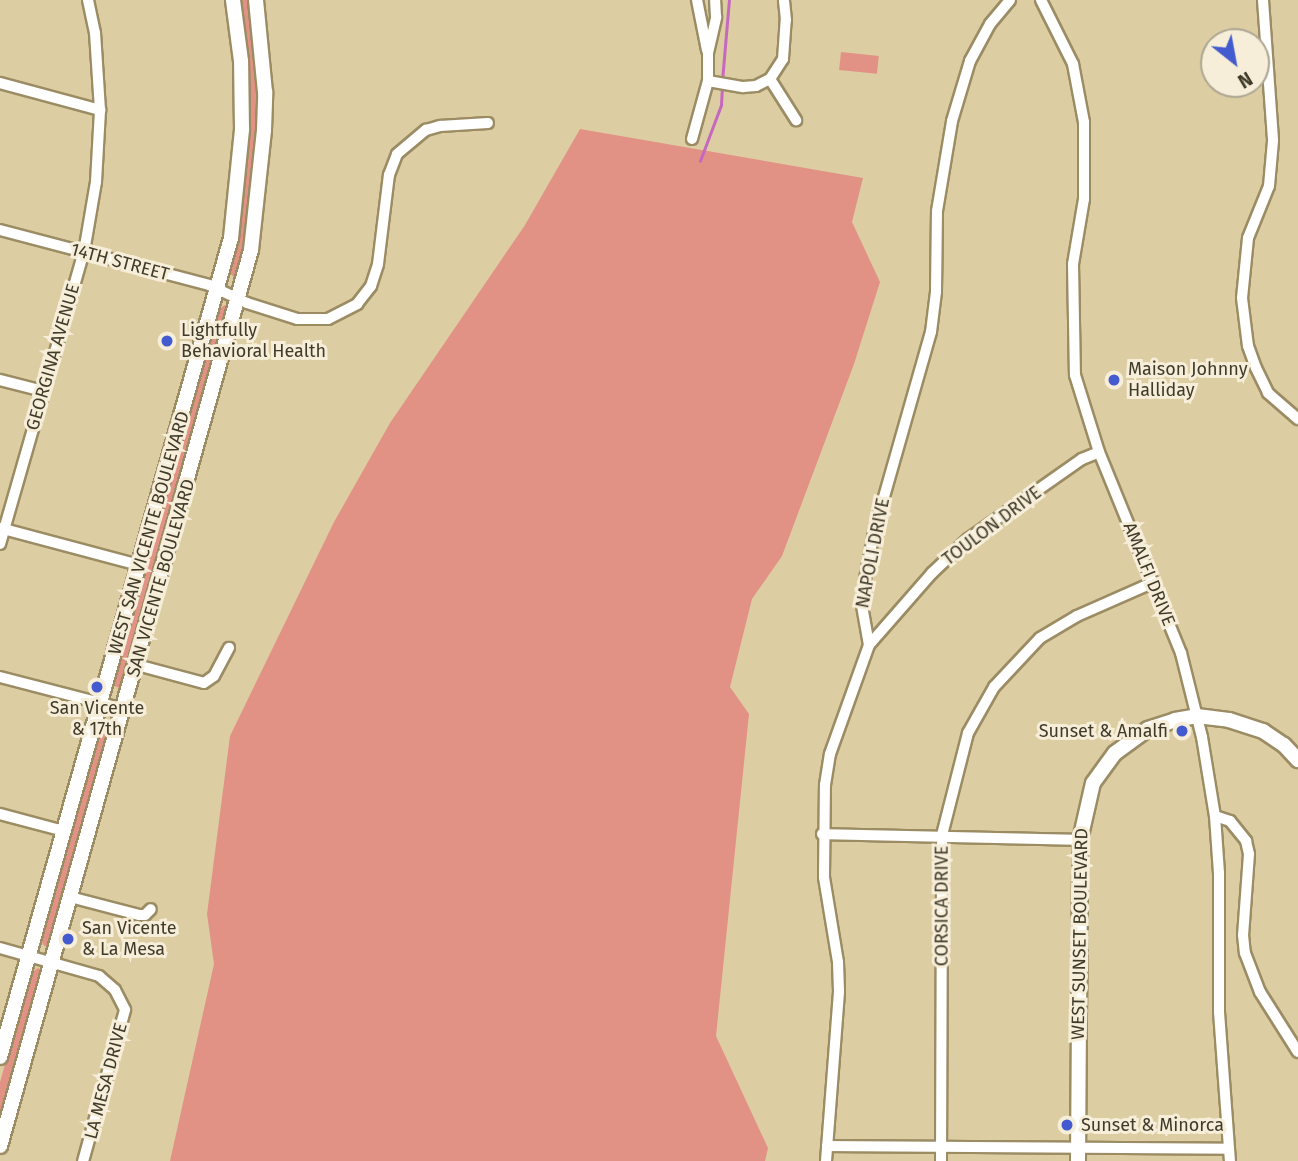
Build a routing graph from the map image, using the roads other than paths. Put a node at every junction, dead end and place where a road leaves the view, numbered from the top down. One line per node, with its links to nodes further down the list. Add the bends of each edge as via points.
1 (88, 0): 14 (street, GEORGINA AVENUE)
2 (233, 0): 20 (main road, WEST SAN VICENTE BOULEVARD, via 241,61 242,129 235,206)
3 (256, 0): 21 (main road, SAN VICENTE BOULEVARD, via 265,92 263,153 251,250)
4 (697, 0): 10 (street)
5 (715, 0): 10 (street)
6 (784, 0): 11 (street, via 783,59)
7 (1010, 0): 30 (street, NAPOLI DRIVE, via 990,24 970,61 952,121 937,211 931,332 884,493 861,600)
8 (1041, 0): 25 (street, AMALFI DRIVE, via 1073,64 1084,122 1084,199 1073,264 1073,336 1075,375)
9 (1263, 0): 24 (street, via 1273,141 1269,186 1248,238 1242,298 1248,346 1256,368 1268,393)
10 (708, 53): 12 (street)
11 (770, 79): 12 (street, via 743,87); 15 (street)
12 (708, 81): 17 (street)
13 (0, 83): 14 (street)
14 (100, 110): 19 (street, GEORGINA AVENUE, via 96,183)
15 (796, 120)
16 (488, 123): 21 (street, 14TH STREET, via 426,130 397,154 389,175 375,275 357,304 339,315 314,320 296,319)
17 (692, 139)
18 (0, 230): 19 (street, 14TH STREET)
19 (84, 253): 20 (street, 14TH STREET); 23 (street, GEORGINA AVENUE)
20 (218, 289): 21 (street, 14TH STREET); 28 (main road, WEST SAN VICENTE BOULEVARD)
21 (238, 299): 32 (main road, SAN VICENTE BOULEVARD)
22 (0, 380): 23 (street)
23 (43, 391): 26 (street, GEORGINA AVENUE)
24 (1298, 419)
25 (1099, 452): 29 (street, AMALFI DRIVE); 30 (street, TOULON DRIVE, via 1082,459 968,539)
26 (2, 529): 27 (street, GEORGINA AVENUE); 28 (street)
27 (0, 544)
28 (139, 565): 34 (main road, WEST SAN VICENTE BOULEVARD)
29 (1154, 582): 36 (street, AMALFI DRIVE, via 1181,653); 42 (street, CORSICA DRIVE, via 1087,611 1040,638 994,687 968,733)
30 (869, 645): 41 (street, NAPOLI DRIVE, via 830,754)
31 (229, 648): 32 (street, via 214,676 204,683)
32 (137, 665): 35 (main road, SAN VICENTE BOULEVARD)
33 (0, 677): 34 (street)
34 (101, 703): 35 (street); 40 (main road, WEST SAN VICENTE BOULEVARD)
35 (124, 709): 44 (main road, SAN VICENTE BOULEVARD)
36 (1197, 716): 37 (main road, WEST SUNSET BOULEVARD, via 1263,731); 39 (street, AMALFI DRIVE); 43 (main road, WEST SUNSET BOULEVARD, via 1155,726 1115,753 1093,783)
37 (1298, 760)
38 (0, 814): 40 (street)
39 (1215, 816): 49 (street, via 1230,821 1246,841 1245,953 1256,984); 54 (street, AMALFI DRIVE, via 1219,1012)
40 (64, 831): 47 (main road, WEST SAN VICENTE BOULEVARD)
41 (822, 834): 42 (street); 52 (street, NAPOLI DRIVE, via 839,991)
42 (942, 835): 43 (street); 53 (street, CORSICA DRIVE)
43 (1080, 840): 55 (main road, WEST SUNSET BOULEVARD)
44 (70, 897): 45 (street, via 139,915); 48 (main road, SAN VICENTE BOULEVARD)
45 (151, 909)
46 (0, 948): 47 (street)
47 (29, 956): 48 (street); 50 (main road, WEST SAN VICENTE BOULEVARD)
48 (52, 961): 51 (main road, SAN VICENTE BOULEVARD); 56 (street, LA MESA DRIVE, via 99,976 116,990 125,1010)
49 (1298, 1052)
50 (0, 1057)
51 (0, 1146)
52 (827, 1146): 53 (street); 57 (street, NAPOLI DRIVE)
53 (941, 1146): 55 (street); 58 (street, CORSICA DRIVE)
54 (1229, 1149): 55 (street); 59 (street, AMALFI DRIVE)
55 (1079, 1154)
56 (83, 1161)
57 (827, 1161)
58 (941, 1161)
59 (1230, 1161)

